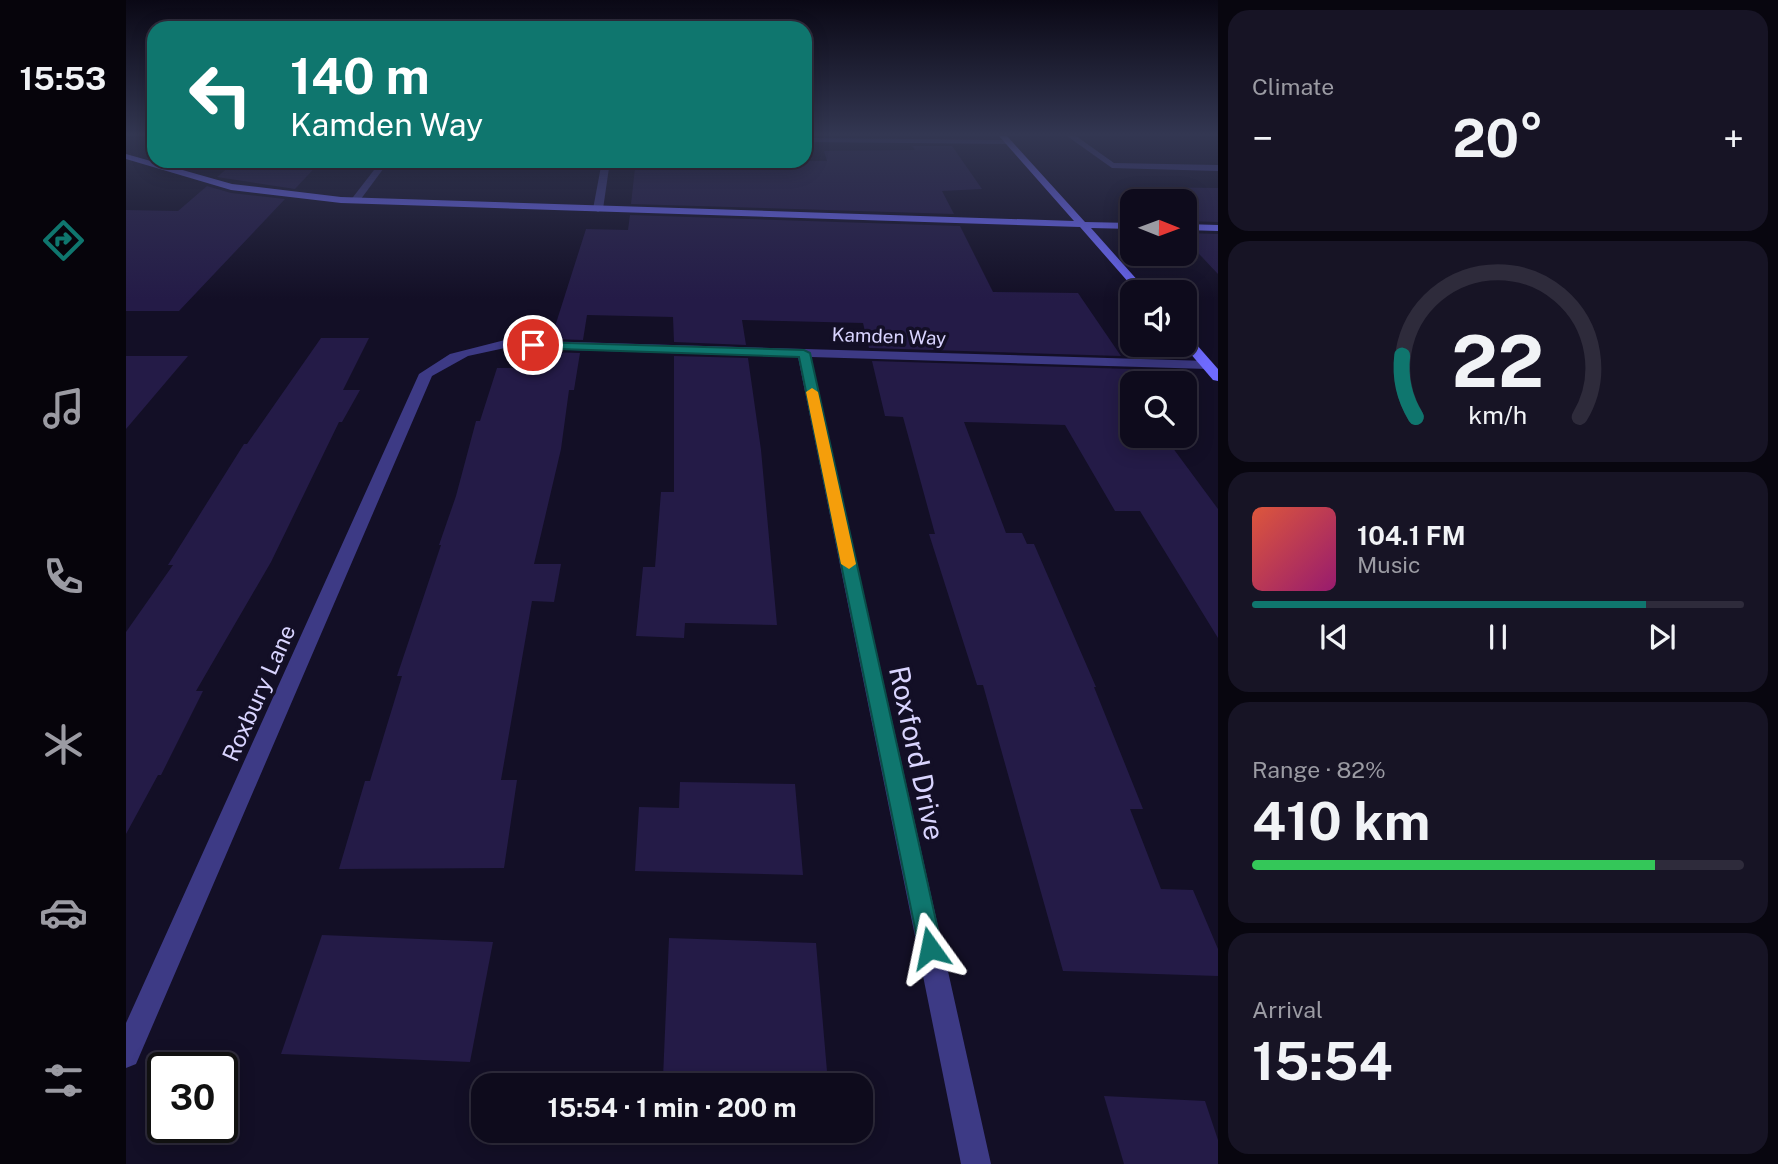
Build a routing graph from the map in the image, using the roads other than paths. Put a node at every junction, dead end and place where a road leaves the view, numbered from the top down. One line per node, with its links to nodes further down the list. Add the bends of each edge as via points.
1 (251, 190): 5 (street)
2 (363, 190): 5 (street)
3 (601, 190): 6 (street)
4 (1052, 190): 7 (street)
5 (355, 201): 6 (street)
6 (598, 209): 7 (street)
7 (1083, 224): 8 (street); 11 (street)
8 (1120, 226)
9 (1197, 227): 10 (street)
10 (1218, 228)
11 (1132, 280)
12 (804, 353): 14 (street, Kamden Way, via 505,344); 15 (street, Kamden Way); 18 (street, Roxford Drive)
13 (1197, 353): 15 (street)
14 (445, 359): 17 (street, Roxbury Lane, via 426,373)
15 (1208, 365): 16 (street)
16 (1218, 377)
17 (126, 1054)
18 (976, 1164)

